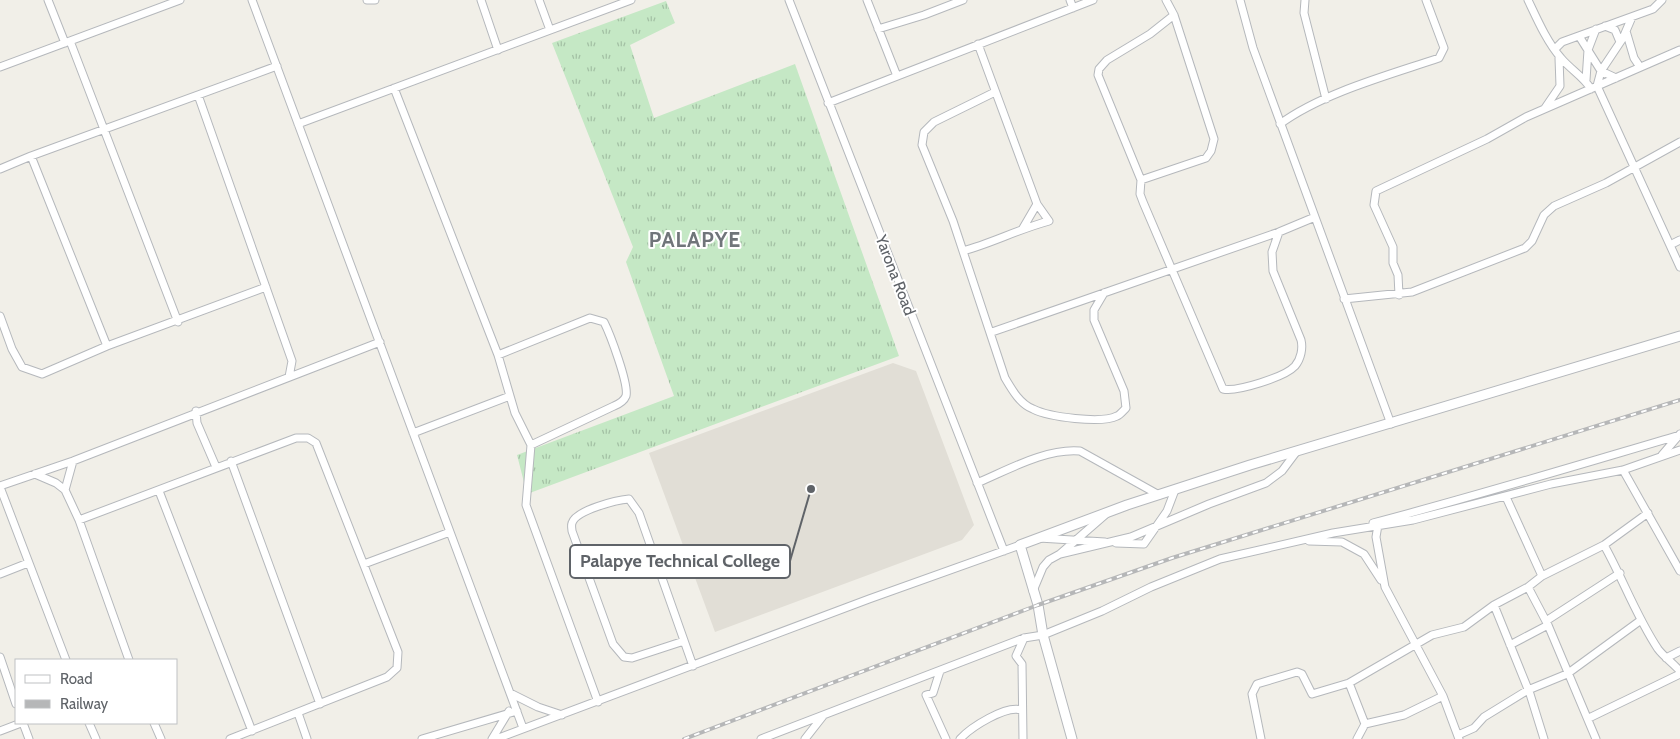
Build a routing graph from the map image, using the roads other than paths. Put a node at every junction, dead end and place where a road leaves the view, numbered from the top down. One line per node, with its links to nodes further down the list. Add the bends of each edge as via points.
1 (48, 0): 32 (street)
2 (156, 0): 21 (street)
3 (180, 0): 21 (street)
4 (252, 0): 39 (street)
5 (366, 0): 6 (street)
6 (375, 0)
7 (481, 0): 35 (street)
8 (539, 0): 28 (street)
9 (631, 0): 28 (street)
10 (789, 0): 51 (street, Yarona Road)
11 (866, 0): 29 (street)
12 (963, 0): 29 (street)
13 (1070, 0): 22 (street)
14 (1094, 0): 22 (street)
15 (1166, 0): 23 (street)
16 (1240, 0): 54 (street, via 1246,27)
17 (1306, 0): 50 (street, via 1304,12)
18 (1426, 0): 50 (street, via 1444,48 1439,58)
19 (1528, 0): 38 (street)
20 (1662, 0): 24 (street, via 1653,9)
21 (159, 8): 32 (street)
22 (1073, 8): 34 (street)
23 (1174, 15): 60 (street, via 1107,60 1098,75); 60 (street, via 1212,128 1213,145 1206,158)
24 (1632, 17): 25 (street); 30 (street)
25 (1620, 21): 26 (street); 30 (street)
26 (1605, 26): 27 (street); 33 (street, via 1615,30)
27 (1596, 29): 31 (street); 36 (street)
28 (550, 30): 35 (street)
29 (878, 30): 43 (street)
30 (1626, 31): 33 (street); 41 (street)
31 (1579, 36): 36 (street); 38 (street, via 1562,42)
32 (67, 42): 40 (street); 55 (street)
33 (1620, 42): 42 (street)
34 (978, 44): 43 (street); 48 (street)
35 (498, 50): 46 (street)
36 (1588, 50): 42 (street); 45 (street)
37 (1680, 50): 41 (street)
38 (1557, 52): 45 (street); 52 (street, via 1560,86)
39 (276, 66): 49 (street); 53 (street)
40 (0, 67)
41 (1640, 67): 44 (street)
42 (1601, 71): 44 (street); 47 (street)
43 (897, 76): 51 (street)
44 (1616, 78): 47 (street)
45 (1586, 80): 47 (street)
46 (394, 88): 53 (street); 80 (street)
47 (1594, 88): 52 (street); 58 (street)
48 (995, 92): 61 (street); 67 (street, via 943,116 924,132 922,145)
49 (198, 95): 55 (street); 70 (street)
50 (1326, 100): 54 (street, via 1293,114)
51 (828, 103): 98 (street, Yarona Road)
52 (1544, 109): 72 (street, via 1376,191 1374,205 1393,248)
53 (298, 124): 78 (street)
54 (1280, 124): 62 (street)
55 (105, 129): 57 (street); 75 (street)
56 (1680, 142): 58 (street)
57 (31, 156): 59 (street); 79 (street)
58 (1633, 167): 66 (street); 72 (street, via 1548,210 1525,248)
59 (0, 170)
60 (1141, 180): 69 (street, via 1140,194)
61 (1036, 204): 63 (street); 63 (street, via 1049,221)
62 (1315, 217): 64 (street); 73 (street)
63 (1023, 228): 67 (street, via 988,244)
64 (1279, 232): 69 (street); 69 (street, via 1272,252 1273,271 1302,346 1294,367 1257,384 1229,390 1221,388)
65 (1680, 240): 66 (street)
66 (1670, 245): 68 (street)
67 (962, 251): 76 (street)
68 (1680, 267)
69 (1170, 268): 71 (street)
70 (266, 287): 75 (street); 81 (street)
71 (1104, 293): 76 (street); 76 (street, via 1094,310 1094,320 1125,394 1126,408 1118,416 1076,418 1032,409 1005,378)
72 (1399, 295): 73 (street)
73 (1344, 299): 86 (street)
74 (0, 316): 79 (street, via 22,367 32,372 42,374)
75 (178, 322): 79 (street)
76 (992, 332)
77 (1680, 336): 86 (street)
78 (380, 342): 82 (street); 87 (street)
79 (107, 346)
80 (498, 356): 84 (street); 89 (street, via 590,318 604,322 616,351 627,392 624,399)
81 (292, 361): 82 (street); 83 (street)
82 (307, 371): 83 (street)
83 (289, 378): 85 (street)
84 (510, 396): 87 (street); 89 (street)
85 (196, 412): 93 (street); 95 (street, via 197,423)
86 (1391, 424): 91 (street)
87 (413, 434): 111 (street)
88 (1680, 435): 92 (street); 110 (street, via 1497,491 1410,511)
89 (531, 445): 151 (street, via 526,505)
90 (1680, 450): 92 (street)
91 (1297, 452): 101 (street); 108 (street, via 1266,484)
92 (1660, 457): 96 (street)
93 (73, 461): 97 (street); 100 (street)
94 (231, 461): 95 (street); 121 (street, via 296,438 308,438 316,443); 152 (street)
95 (216, 467): 102 (street)
96 (1624, 470): 104 (street, via 1551,484); 106 (street)
97 (35, 474): 99 (street); 100 (street)
98 (977, 484): 103 (street, via 1049,454 1068,450 1080,451); 118 (street, Yarona Road)
99 (0, 487): 120 (street)
100 (65, 490): 107 (street)
101 (1175, 490): 103 (street); 108 (street, via 1167,511)
102 (159, 491): 107 (street); 167 (street)
103 (1159, 495): 105 (street)
104 (1506, 497): 109 (street); 125 (street)
105 (1110, 511): 112 (street); 113 (street)
106 (1648, 513): 117 (street); 122 (street)
107 (79, 520): 141 (street)
108 (1156, 525): 115 (street); 115 (street, via 1144,544)
109 (1378, 525): 110 (street); 126 (street, via 1376,537)
110 (1362, 528): 114 (street)
111 (450, 532): 121 (street); 149 (street)
112 (1039, 538): 113 (street); 116 (street)
113 (1074, 540): 115 (street); 119 (street)
114 (1301, 540): 126 (street, via 1342,542 1364,554); 132 (street, via 1220,559)
115 (1111, 542): 119 (street)
116 (1020, 545): 118 (street); 128 (street)
117 (1604, 545): 123 (street); 125 (street)
118 (1004, 551): 142 (street)
119 (1060, 554): 128 (street, via 1043,567)
120 (28, 563): 124 (street); 140 (street)
121 (364, 564): 152 (street, via 398,652 398,668 388,677)
122 (1680, 571)
123 (1620, 573): 130 (street); 131 (street)
124 (0, 574)
125 (1542, 576): 127 (street)
126 (1385, 587): 135 (street)
127 (1528, 587): 129 (street); 131 (street)
128 (1034, 591): 132 (street)
129 (1494, 605): 135 (street, via 1464,627 1432,635); 136 (street)
130 (1641, 620): 139 (street); 145 (street)
131 (1547, 623): 136 (street); 145 (street)
132 (1043, 635): 133 (street); 181 (street)
133 (1024, 638): 143 (street); 153 (street, via 1016,656 1022,664)
134 (684, 641): 134 (street, via 634,503 630,499 614,501 576,518 572,531 617,651 632,658); 142 (street)
135 (1415, 645): 146 (street); 148 (street)
136 (1510, 645): 147 (street)
137 (1680, 651): 139 (street)
138 (0, 657): 150 (street)
139 (1666, 658): 144 (street)
140 (66, 659)
141 (129, 659)
142 (693, 666): 151 (street)
143 (940, 671): 158 (street); 178 (street, via 933,693 926,695)
144 (1680, 672): 159 (street)
145 (1567, 674): 147 (street); 159 (street)
146 (1349, 683): 164 (street); 182 (street, via 1312,694 1302,674 1297,672 1257,684 1252,694)
147 (1528, 690): 168 (street); 184 (street)
148 (1443, 696): 164 (street, via 1404,715); 168 (street)
149 (511, 697): 154 (street); 156 (street); 157 (street)
150 (15, 701)
151 (598, 702): 157 (street)
152 (320, 704): 155 (street)
153 (1021, 710): 179 (street, via 1003,711); 180 (street)
154 (517, 711): 156 (street); 165 (street)
155 (298, 713): 167 (street); 173 (street)
156 (508, 713): 174 (street); 175 (street)
157 (562, 715): 165 (street)
158 (824, 715): 176 (street); 177 (street)
159 (1589, 718): 185 (street)
160 (19, 724): 166 (street)
161 (22, 724): 169 (street)
162 (90, 724): 170 (street)
163 (154, 724): 171 (street)
164 (1365, 724): 183 (street)
165 (523, 728): 175 (street)
166 (0, 730)
167 (252, 731): 172 (street)
168 (1459, 737)
169 (29, 739)
170 (96, 739)
171 (162, 739)
172 (230, 739)
173 (307, 739)
174 (422, 739)
175 (494, 739)
176 (761, 739)
177 (804, 739)
178 (946, 739)
179 (960, 739)
180 (1023, 739)
181 (1072, 739)
182 (1261, 739)
183 (1357, 739)
184 (1544, 739)
185 (1596, 739)

